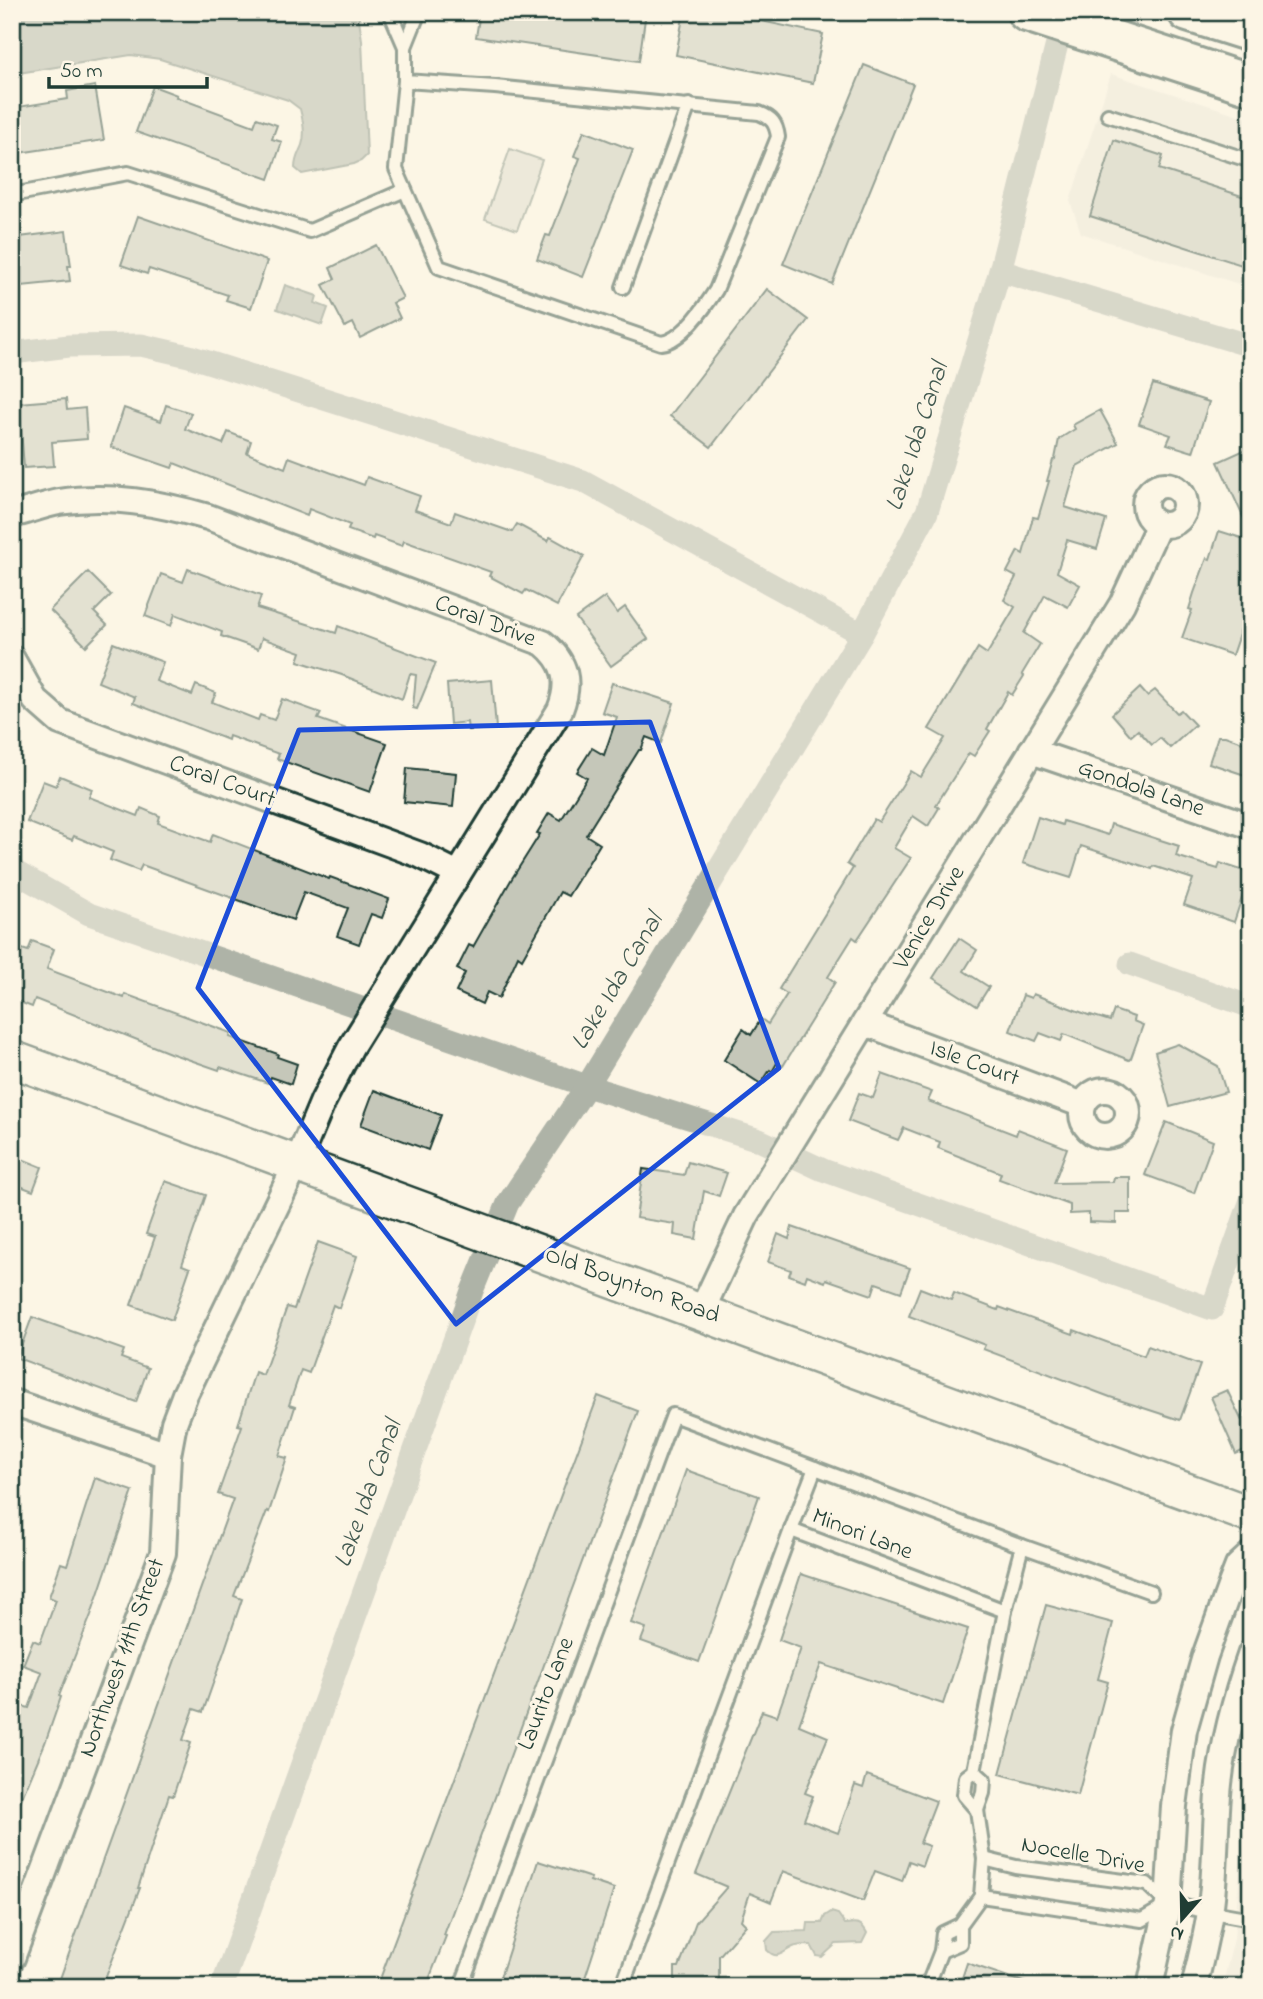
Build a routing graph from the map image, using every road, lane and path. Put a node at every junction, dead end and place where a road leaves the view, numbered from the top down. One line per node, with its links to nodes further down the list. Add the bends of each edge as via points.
1 (390, 12): 6 (lane)
2 (419, 12): 6 (lane)
3 (1027, 12): 8 (main road)
4 (1188, 12): 5 (main road)
5 (1251, 33)
6 (405, 47): 7 (lane)
7 (405, 81): 9 (lane); 12 (lane, via 396,169)
8 (1251, 85)
9 (689, 105): 12 (lane, via 759,113 770,117 778,137 716,290 669,342 439,267); 14 (lane)
10 (1108, 114): 11 (lane)
11 (1251, 161)
12 (405, 190): 13 (lane, via 310,231 128,173)
13 (12, 195)
14 (623, 287)
15 (12, 515): 20 (street, Coral Drive, via 96,499 171,506 543,643 563,665 566,696)
16 (1159, 524): 18 (street, Venice Drive, via 1122,604)
17 (12, 659): 20 (street, Coral Court, via 35,701 60,722 420,855)
18 (1031, 751): 19 (street, Gondola Lane); 21 (street, Venice Drive)
19 (1251, 826)
20 (458, 874): 24 (street, Coral Drive, via 351,1047)
21 (865, 1023): 23 (street, Isle Court); 25 (street, Venice Drive, via 746,1216)
22 (12, 1059): 24 (street, Old Boynton Road)
23 (1083, 1104)
24 (297, 1164): 25 (street, Old Boynton Road); 28 (street, Northwest 11th Street, via 185,1394)
25 (701, 1311): 30 (street, Old Boynton Road)
26 (12, 1402): 28 (street)
27 (673, 1415): 29 (lane, Minori Lane); 43 (lane, Laurito Lane)
28 (168, 1455): 42 (street, Northwest 11th Street, via 163,1553)
29 (815, 1468): 31 (lane, Minori Lane); 32 (lane)
30 (1251, 1515)
31 (791, 1530): 35 (lane, Minori Lane); 44 (lane)
32 (1022, 1546): 34 (lane); 35 (lane, Nocelle Drive)
33 (1251, 1554): 39 (street, via 1238,1566 1231,1584 1184,1730)
34 (1151, 1592)
35 (1005, 1611): 37 (lane, Nocelle Drive, via 974,1771 984,1780 976,1811)
36 (1251, 1653): 40 (street, via 1225,1744)
37 (984, 1859): 38 (lane, Nocelle Drive); 39 (lane, Nocelle Drive, via 1147,1884)
38 (981, 1896): 39 (lane, Nocelle Drive, via 1142,1920); 45 (lane, via 960,1925 943,1933)
39 (1168, 1905): 40 (lane, Nocelle Drive); 46 (street)
40 (1210, 1912): 41 (lane, Nocelle Drive); 47 (street)
41 (1251, 1919)
42 (12, 1958)
43 (461, 1987)
44 (622, 1987)
45 (927, 1987)
46 (1150, 1987)
47 (1194, 1987)

